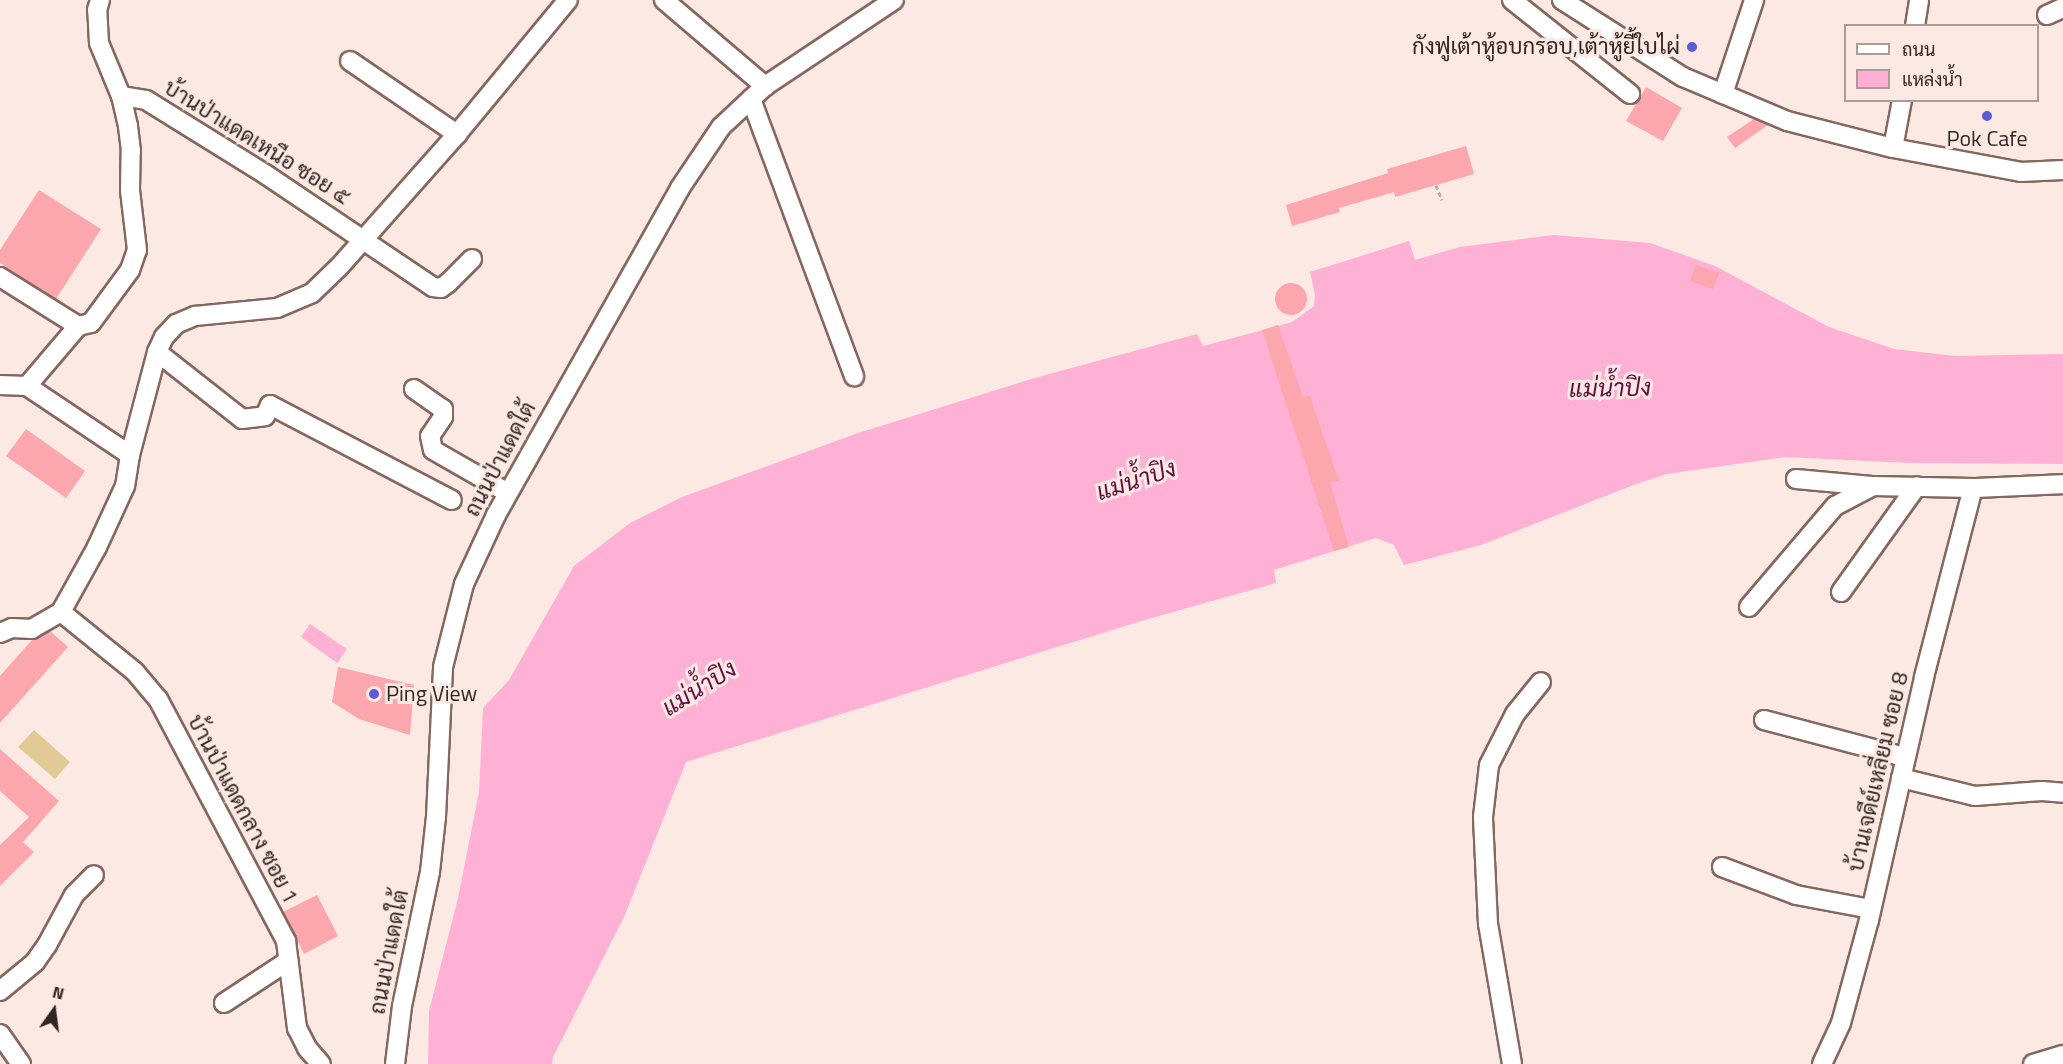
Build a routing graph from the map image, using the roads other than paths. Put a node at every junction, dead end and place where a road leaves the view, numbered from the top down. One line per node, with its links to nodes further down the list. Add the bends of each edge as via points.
1 (100, 0): 14 (street, via 99,43)
2 (568, 0): 17 (street)
3 (664, 0): 11 (street)
4 (894, 0): 11 (street, ถนนป่าแดดใต้)
5 (1512, 0): 12 (street)
6 (1562, 0): 13 (street, via 1683,77)
7 (1754, 0): 13 (street)
8 (1920, 0): 9 (street)
9 (1915, 24)
10 (350, 61): 17 (street)
11 (765, 86): 15 (street, ถนนป่าแดดใต้)
12 (1630, 94)
13 (1723, 94): 18 (street, via 1787,121)
14 (121, 96): 20 (street, บ้านป่าแดดเหนือ ซอย ๕, via 146,100); 23 (street, via 131,151 130,190 137,250 130,270)
15 (751, 99): 25 (street); 35 (street, ถนนป่าแดดใต้, via 721,127 700,156)
16 (1902, 102): 18 (street)
17 (457, 134): 20 (street)
18 (1893, 148): 19 (street, via 2021,172)
19 (2063, 170)
20 (364, 239): 21 (street, บ้านป่าแดดเหนือ ซอย ๕, via 433,287 441,288 448,283); 24 (street, via 312,293 277,308 195,316 176,324)
21 (472, 259)
22 (0, 277): 23 (street)
23 (84, 324): 27 (street)
24 (156, 352): 29 (street); 36 (street, via 242,419 265,416 270,405)
25 (854, 376)
26 (0, 385): 27 (street)
27 (27, 386): 29 (street)
28 (414, 389): 35 (street, via 443,409 443,417 430,438 433,450)
29 (130, 455): 39 (street, via 125,486)
30 (1796, 479): 32 (street)
31 (2063, 484): 34 (street)
32 (1873, 486): 33 (street); 38 (street, via 1835,506)
33 (1917, 486): 34 (street); 37 (street)
34 (1973, 488): 43 (street, บ้านเจดีย์เหลี่ยม ซอย 8)
35 (508, 493): 56 (street, ถนนป่าแดดใต้, via 464,584 443,667 431,861 402,1006)
36 (452, 500)
37 (1841, 592)
38 (1749, 607)
39 (61, 612): 40 (street, via 32,629); 49 (street, บ้านป่าแดดกลาง ซอย 1, via 135,672 158,699 286,941)
40 (4, 627)
41 (1540, 682): 57 (street, via 1515,714 1489,765 1483,817 1488,924)
42 (1764, 720): 43 (street)
43 (1904, 757): 44 (street, บ้านเจดีย์เหลี่ยม ซอย 8)
44 (1901, 778): 45 (street, via 1975,796); 48 (street, บ้านเจดีย์เหลี่ยม ซอย 8)
45 (2063, 793)
46 (1722, 867): 48 (street, via 1796,895)
47 (94, 874): 50 (street, via 74,895 34,962)
48 (1871, 909): 58 (street, บ้านเจดีย์เหลี่ยม ซอย 8, via 1841,1023)
49 (288, 961): 51 (street); 55 (street, บ้านป่าแดดกลาง ซอย 1, via 297,1028)
50 (0, 991)
51 (224, 1004)
52 (2, 1041): 54 (street)
53 (2063, 1055): 59 (street)
54 (21, 1064)
55 (321, 1064)
56 (395, 1064)
57 (1512, 1064)
58 (1822, 1064)
59 (2033, 1064)

